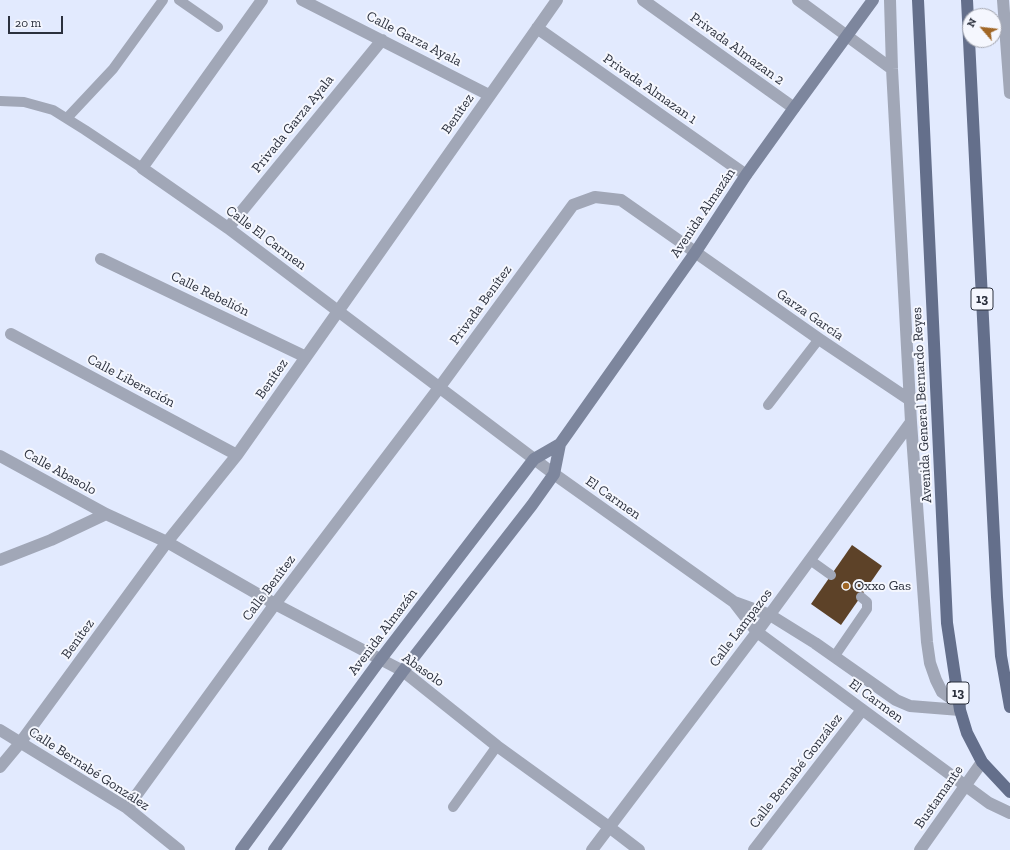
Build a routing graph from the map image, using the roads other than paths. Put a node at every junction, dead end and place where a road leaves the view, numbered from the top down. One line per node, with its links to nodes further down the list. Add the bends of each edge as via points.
1 (163, 0): 25 (lane, via 113,69)
2 (179, 0): 14 (lane)
3 (262, 0): 26 (street)
4 (302, 0): 18 (street, Calle Garza Ayala)
5 (557, 0): 15 (street, Benítez)
6 (643, 0): 24 (street, Privada Almazan 2)
7 (798, 0): 17 (street)
8 (873, 0): 17 (main road, Avenida Almazán)
9 (890, 0): 16 (street)
10 (899, 0): 16 (street, via 894,11)
11 (918, 0): 57 (main road, Avenida General Bernardo Reyes / 13, via 945,579 948,623)
12 (968, 0): 58 (main road, 13, via 997,597 1001,656)
13 (1003, 0): 19 (street)
14 (218, 27)
15 (537, 28): 22 (street, Benítez); 27 (street, Privada Almazan 1)
16 (891, 31): 20 (street)
17 (847, 35): 20 (street); 24 (main road, Avenida Almazán)
18 (382, 40): 22 (street, Calle Garza Ayala); 28 (street, Privada Garza Ayala)
19 (1009, 65): 21 (street)
20 (892, 69): 36 (street)
21 (1010, 93)
22 (489, 95): 31 (street, Benítez)
23 (0, 101): 25 (lane, via 39,105)
24 (794, 108): 27 (main road, Avenida Almazán)
25 (67, 118): 26 (lane)
26 (142, 168): 28 (street, Calle El Carmen)
27 (746, 175): 29 (main road, Avenida Almazán)
28 (228, 228): 31 (street, Calle El Carmen)
29 (695, 253): 33 (street, Garza García); 35 (street, Privada Benítez, via 621,200 595,197 573,205); 39 (main road, Avenida Almazán)
30 (101, 259): 34 (street, Calle Rebelión)
31 (338, 312): 34 (street, Benítez); 35 (street, Calle El Carmen)
32 (11, 334): 40 (street, Calle Liberación)
33 (819, 340): 36 (street, Garza García); 37 (lane)
34 (306, 357): 40 (street, Benítez)
35 (439, 388): 42 (street, Calle El Carmen); 51 (street, Calle Benítez)
36 (910, 400): 38 (street)
37 (768, 405)
38 (911, 422): 47 (street, Calle Lampazos); 57 (street, via 930,663 942,692)
39 (560, 444): 42 (main road, Avenida Almazán); 43 (main road, Avenida Almazán)
40 (236, 455): 45 (street, Benítez)
41 (0, 456): 44 (street, Calle Abasolo)
42 (534, 460): 43 (street, El Carmen); 55 (main road, Avenida Almazán)
43 (554, 474): 50 (street, El Carmen); 56 (main road, Avenida Almazán)
44 (106, 514): 45 (street, Abasolo); 46 (street)
45 (167, 542): 51 (street, Abasolo); 61 (street, Benítez)
46 (0, 560)
47 (810, 560): 48 (lane); 52 (street, Calle Lampazos)
48 (831, 575)
49 (861, 597): 54 (lane, via 867,602 868,609)
50 (734, 602): 52 (street, El Carmen); 53 (street, El Carmen)
51 (274, 604): 55 (street, Abasolo); 68 (street, Calle Benítez)
52 (770, 615): 53 (street, Calle Lampazos); 54 (street, El Carmen)
53 (757, 632): 59 (street, El Carmen); 70 (street, Calle Lampazos)
54 (834, 657): 57 (street, El Carmen, via 896,700 910,706)
55 (380, 660): 56 (street, Abasolo); 72 (main road, Avenida Almazán)
56 (403, 671): 62 (street, Abasolo); 73 (main road, Avenida Almazán)
57 (960, 707): 63 (main road, Avenida General Bernardo Reyes / 13, via 967,733)
58 (1010, 707)
59 (862, 710): 65 (street, El Carmen); 76 (street, Calle Bernabé González)
60 (0, 730): 61 (street, Calle Bernabé González)
61 (20, 743): 64 (street, Benítez); 68 (street, Calle Bernabé González)
62 (497, 746): 67 (lane); 70 (street, Abasolo)
63 (982, 762): 65 (street, Bustamante); 66 (main road, Avenida General Bernardo Reyes / 13)
64 (0, 767)
65 (965, 785): 69 (street, El Carmen, via 989,803); 77 (street, Bustamante)
66 (1010, 792)
67 (453, 807)
68 (127, 808): 71 (street, Calle Bernabé González)
69 (1010, 813)
70 (609, 826): 74 (street, Calle Lampazos); 75 (street, Abasolo)
71 (179, 850)
72 (241, 850)
73 (274, 850)
74 (592, 850)
75 (639, 850)
76 (754, 850)
77 (920, 850)

